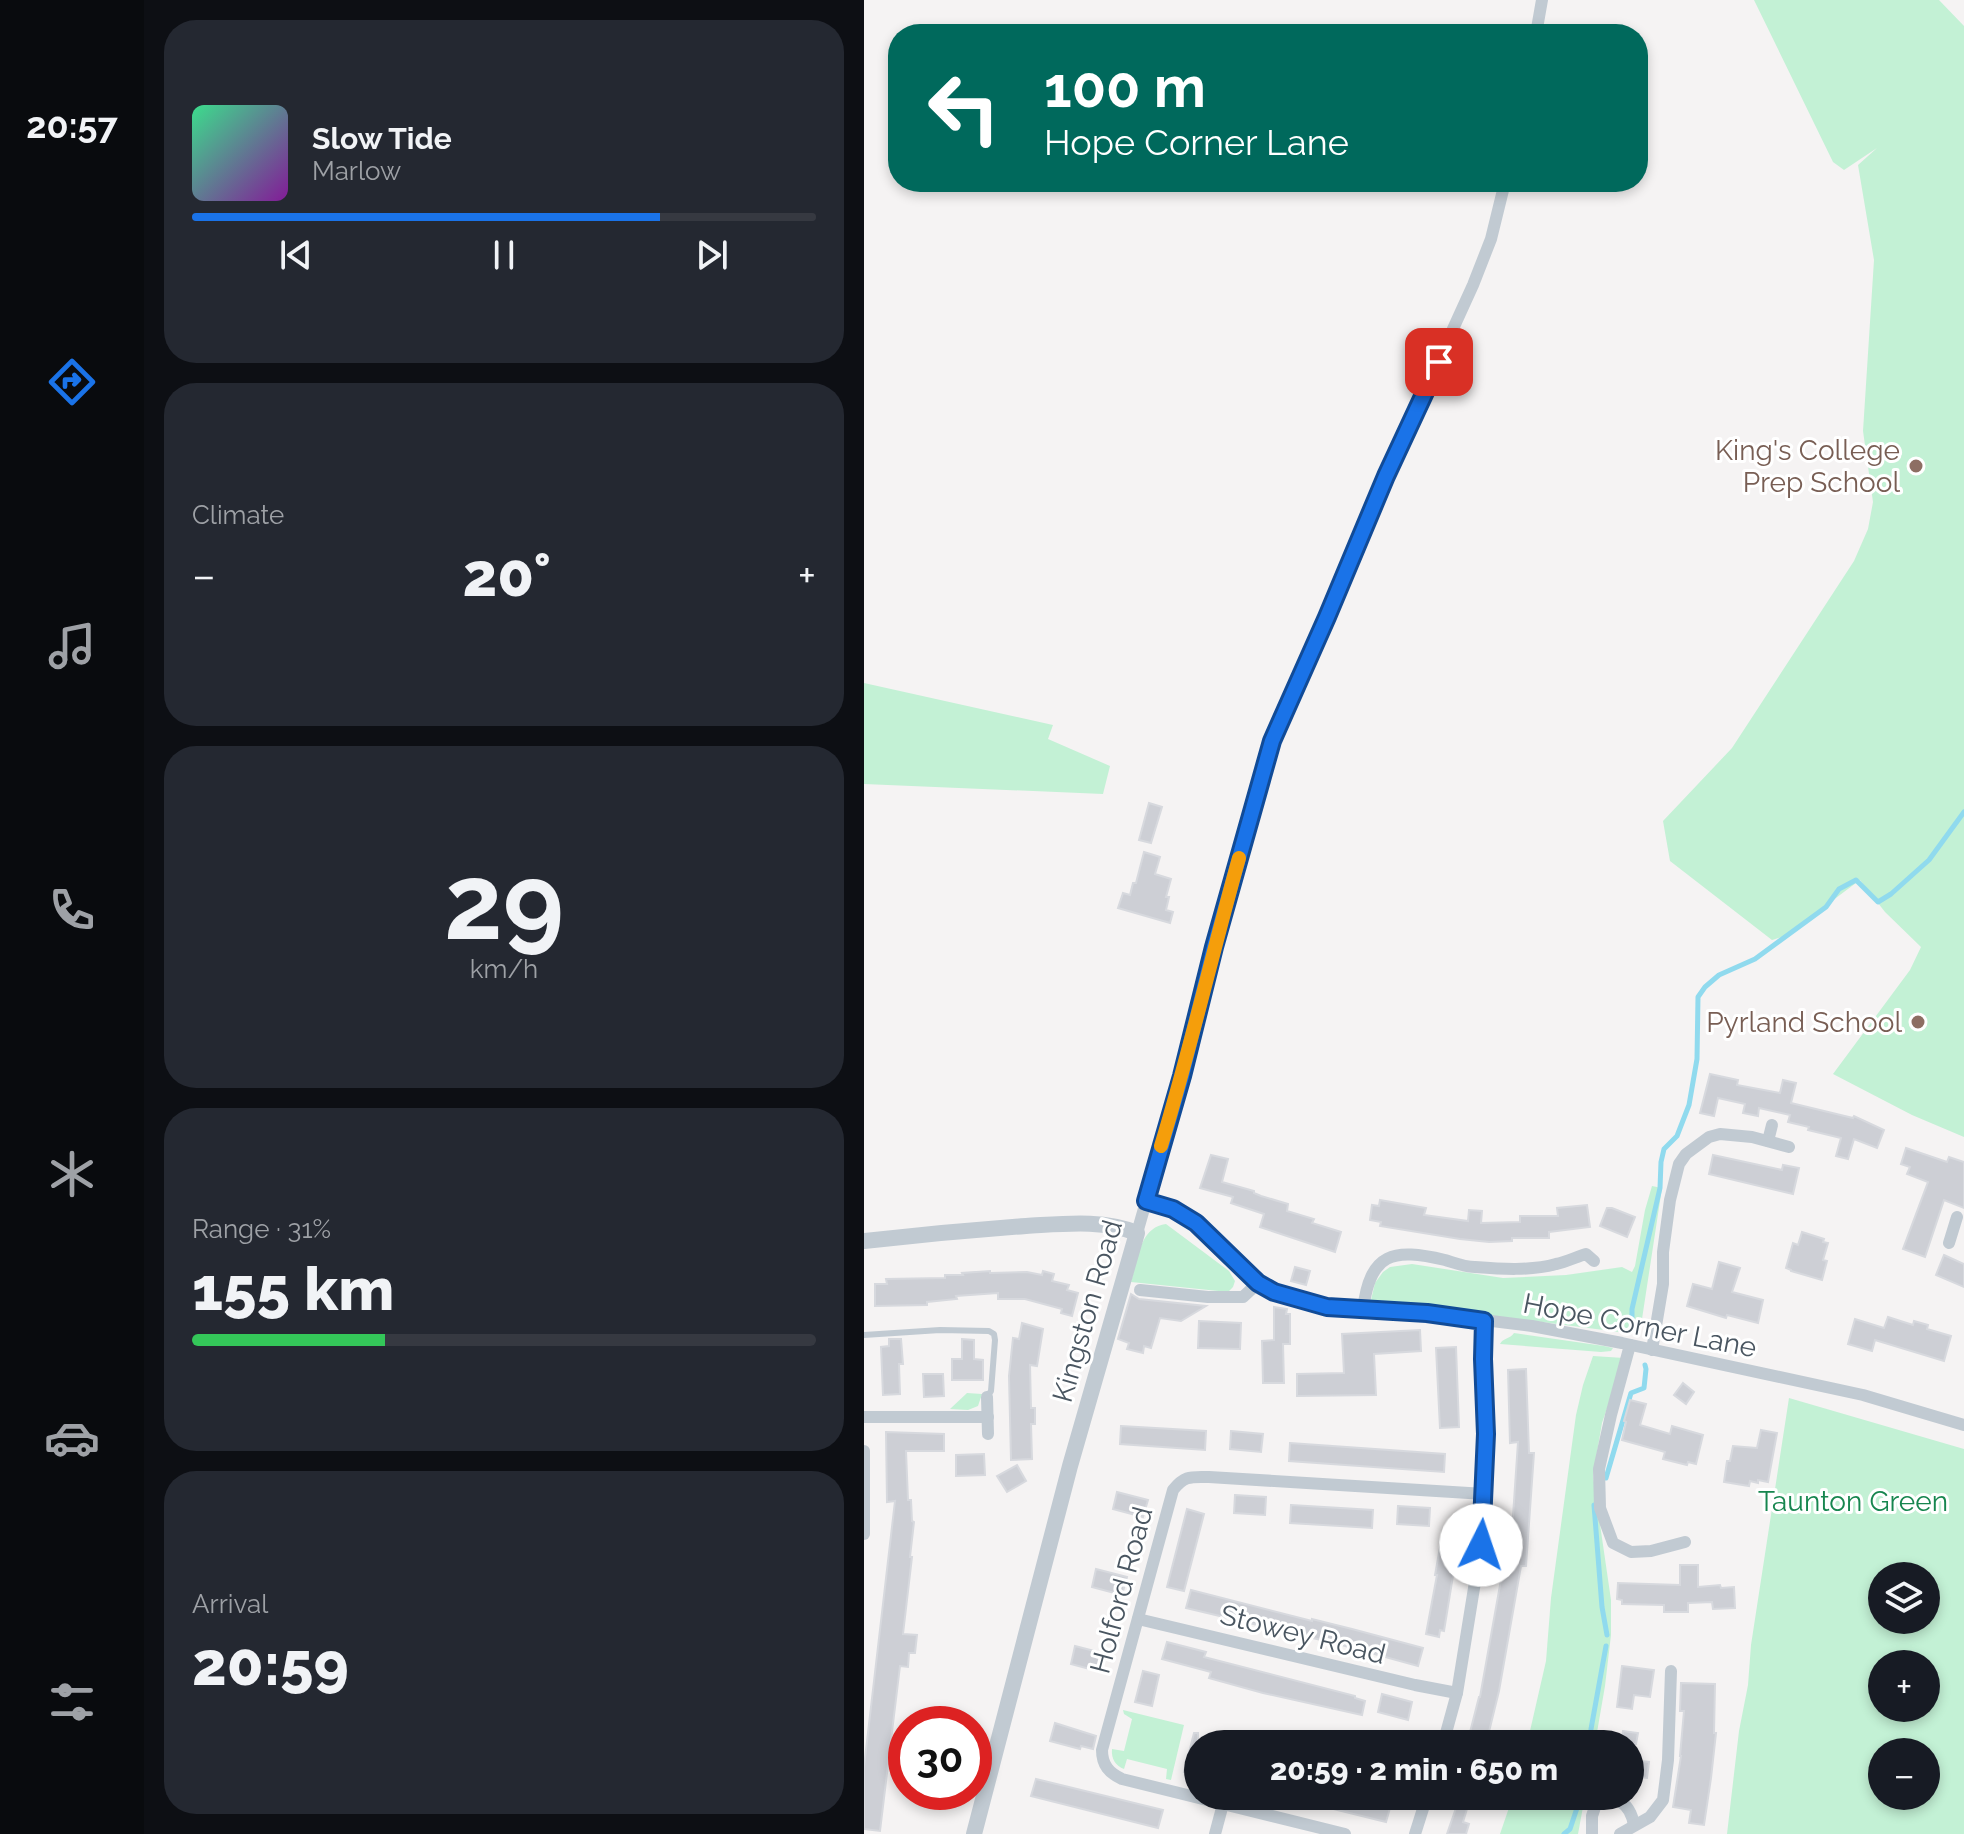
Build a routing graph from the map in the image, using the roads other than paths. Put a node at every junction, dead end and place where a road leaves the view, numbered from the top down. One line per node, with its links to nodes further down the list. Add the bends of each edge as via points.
1 (1542, 0): 2 (street)
2 (1538, 24)
3 (1503, 192): 7 (street, Kingston Road, via 1473,285 1272,741)
4 (1772, 1125): 5 (street)
5 (1768, 1141): 6 (street); 19 (street, via 1720,1134 1696,1146 1679,1164)
6 (1789, 1147)
7 (1146, 1201): 9 (street, Kingston Road); 13 (street, Hope Corner Lane, via 1196,1223)
8 (1958, 1227): 11 (street)
9 (1137, 1233): 10 (street, via 1104,1224 1067,1224); 38 (street, Kingston Road)
10 (864, 1241)
11 (1949, 1243)
12 (1589, 1253): 15 (street, via 1556,1264 1500,1268 1403,1253 1377,1265)
13 (1258, 1283): 14 (street, via 1243,1297); 15 (street, Hope Corner Lane, via 1299,1300)
14 (1140, 1290)
15 (1363, 1310): 16 (street, Hope Corner Lane)
16 (1484, 1321): 18 (street, Hope Corner Lane); 26 (street)
17 (864, 1335): 20 (lane, via 989,1331 995,1340)
18 (1630, 1345): 19 (street, Hope Corner Lane); 28 (street, via 1599,1469 1600,1508 1613,1543 1631,1552)
19 (1652, 1350): 23 (street, Hope Corner Lane, via 1863,1395)
20 (987, 1397): 22 (street)
21 (864, 1417): 22 (street)
22 (988, 1417): 24 (street)
23 (1964, 1425)
24 (988, 1434)
25 (864, 1451): 27 (street)
26 (1485, 1494): 29 (street, Holford Road, via 1209,1477 1181,1480 1173,1490); 31 (street)
27 (864, 1534)
28 (1685, 1542)
29 (1138, 1619): 31 (street, Stowey Road); 33 (street, Holford Road, via 1102,1757 1108,1770 1122,1779)
30 (1671, 1671): 37 (street, via 1663,1800 1650,1817)
31 (1457, 1693): 32 (street)
32 (1447, 1730)
33 (1184, 1794)
34 (1221, 1810): 39 (street)
35 (1247, 1810): 40 (street, Holford Road)
36 (1423, 1810): 41 (street)
37 (1634, 1825): 42 (street, via 1623,1803 1606,1799 1596,1804); 43 (street)
38 (974, 1834)
39 (1215, 1834)
40 (1345, 1834)
41 (1415, 1834)
42 (1592, 1834)
43 (1620, 1834)

